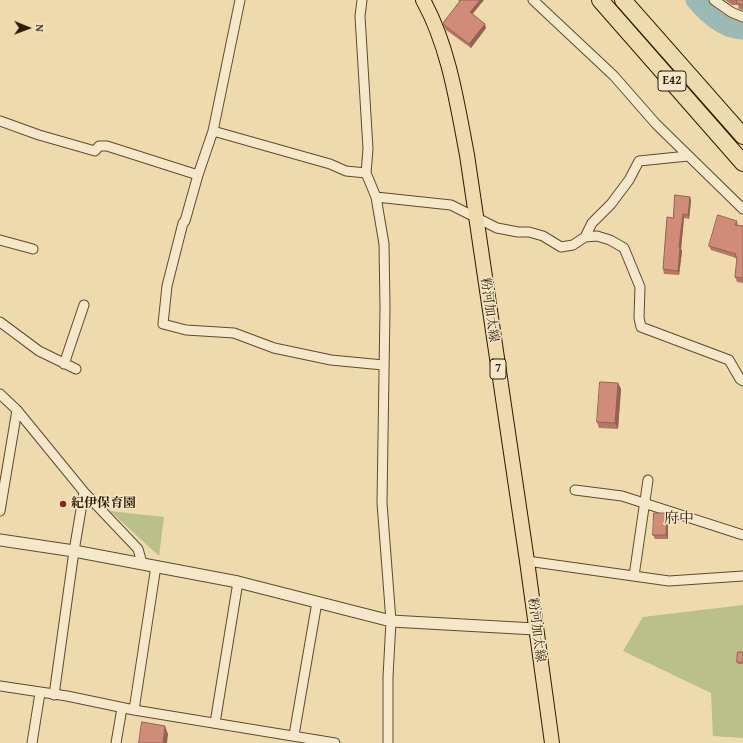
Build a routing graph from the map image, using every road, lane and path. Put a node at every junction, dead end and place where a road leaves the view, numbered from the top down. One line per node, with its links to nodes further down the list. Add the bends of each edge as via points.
1 (240, 0): 10 (street)
2 (362, 0): 14 (street, via 360,16 368,149)
3 (423, 0): 18 (main road, 粉河加太線 / 7, via 441,44 456,98)
4 (533, 0): 12 (street, via 614,76)
5 (600, 0): 13 (highway, E42)
6 (623, 0): 11 (highway, E42)
7 (714, 0): 8 (street)
8 (743, 17)
9 (0, 121): 15 (street, via 39,135 95,150 99,146 107,146)
10 (214, 131): 14 (street, via 330,164 346,171); 15 (street)
11 (743, 136)
12 (688, 156): 17 (street); 19 (street, via 639,161 629,180 592,223)
13 (743, 163)
14 (366, 173): 16 (street)
15 (198, 175): 25 (street, via 167,286 163,324 186,330 234,333 274,348 331,360)
16 (376, 197): 18 (street, via 452,205); 25 (street, via 384,244)
17 (743, 209)
18 (476, 217): 19 (street, via 497,228 543,236 561,247 573,245); 38 (main road, 粉河加太線 / 7)
19 (585, 236): 27 (street, via 597,236 624,248 640,287 641,327 729,360)
20 (0, 242): 21 (street)
21 (33, 249)
22 (84, 305): 24 (street)
23 (0, 322): 24 (street, via 39,352)
24 (64, 364): 26 (street)
25 (383, 364): 45 (street, via 382,503)
26 (76, 369)
27 (743, 381)
28 (0, 394): 29 (street)
29 (17, 410): 32 (street); 34 (street)
30 (648, 480): 33 (street)
31 (575, 490): 33 (street, via 622,496)
32 (84, 492): 37 (street); 39 (street, via 138,549)
33 (644, 502): 35 (street); 41 (street)
34 (0, 511)
35 (743, 535)
36 (0, 540): 37 (street)
37 (74, 551): 39 (street); 49 (street)
38 (527, 561): 41 (street); 46 (main road, 粉河加太線 / 7)
39 (142, 563): 40 (street)
40 (156, 566): 43 (street); 51 (street)
41 (634, 576): 42 (street, via 669,581)
42 (743, 576)
43 (238, 582): 44 (street); 52 (street)
44 (317, 602): 45 (street); 53 (street)
45 (391, 621): 46 (street); 57 (street)
46 (535, 629): 58 (main road, 粉河加太線 / 7)
47 (0, 686): 48 (street)
48 (40, 693): 49 (street); 54 (street)
49 (54, 695): 50 (street)
50 (122, 708): 51 (street); 55 (street)
51 (134, 710): 52 (street)
52 (214, 723): 53 (street)
53 (294, 736): 56 (street)
54 (32, 743)
55 (116, 743)
56 (335, 743)
57 (388, 743)
58 (552, 743)

